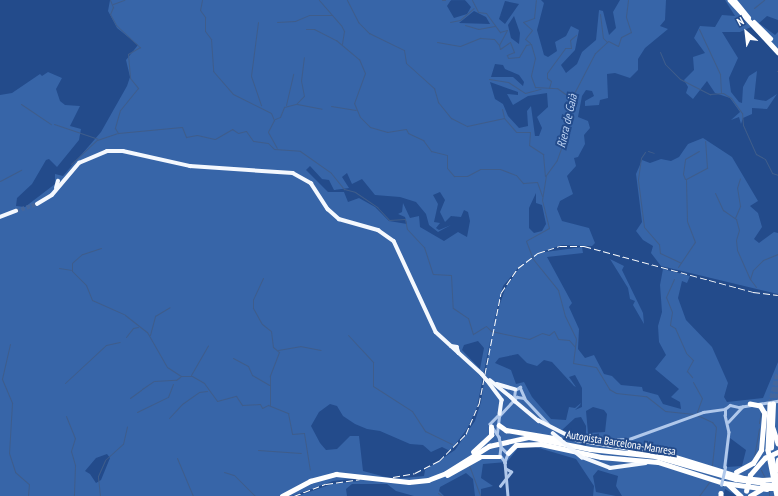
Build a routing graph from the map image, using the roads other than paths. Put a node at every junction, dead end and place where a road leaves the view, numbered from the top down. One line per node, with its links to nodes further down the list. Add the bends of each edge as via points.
1 (730, 0): 4 (highway)
2 (734, 0): 3 (highway)
3 (778, 47)
4 (778, 52)
5 (66, 175): 6 (main road); 11 (main road, via 86,156 113,149 190,164 283,169 298,173 314,185 339,218 378,229 397,243 432,324); 12 (main road, via 91,155 117,150 186,165 283,170 297,174 311,183 328,209 339,219 378,230 396,244 434,329)
6 (59, 182): 7 (main road); 7 (main road, via 56,189)
7 (41, 202): 8 (main road)
8 (37, 204)
9 (16, 211): 10 (main road)
10 (0, 217)
11 (457, 350): 12 (main road); 13 (main road)
12 (463, 358): 13 (main road)
13 (481, 373): 14 (main road, bridge)
14 (488, 379): 15 (main road); 18 (main road); 28 (main road, via 502,400)
15 (515, 391): 16 (street, via 522,388); 17 (street); 18 (street)
16 (524, 394): 17 (street); 19 (street)
17 (519, 396): 18 (street); 19 (street)
18 (513, 399): 25 (street); 32 (main road)
19 (525, 400): 26 (street, via 556,428 584,438 617,441 640,437 710,410)
20 (750, 404): 21 (street); 23 (street); 48 (highway, via 760,406 764,413 761,450 754,463)
21 (774, 404): 30 (highway); 35 (highway); 67 (highway, via 768,450)
22 (736, 407): 23 (street); 24 (street, via 730,405); 27 (street)
23 (742, 407): 27 (street)
24 (725, 409): 26 (street); 29 (street)
25 (504, 410): 28 (street); 34 (street)
26 (720, 410): 29 (street)
27 (738, 412): 31 (street)
28 (500, 414): 34 (street)
29 (726, 416): 31 (street); 33 (street)
30 (771, 416): 37 (highway); 49 (highway); 56 (highway, via 771,449)
31 (731, 418): 33 (street)
32 (538, 420): 39 (main road, via 577,440); 45 (main road, bridge, via 582,457 610,468 644,463)
33 (728, 422): 50 (street)
34 (496, 425): 38 (highway, via 506,430 532,432); 41 (street, bridge); 54 (highway, via 491,434 468,457 442,474)
35 (765, 438): 48 (highway, via 757,461); 67 (highway)
36 (555, 441): 38 (highway); 47 (highway, Autopista Barcelona-Manresa, via 590,449 655,456); 54 (highway, Autopista Barcelona-Manresa, via 529,438 502,441 479,451 443,475)
37 (778, 443)
38 (594, 447): 39 (highway)
39 (642, 451): 47 (highway)
40 (778, 452): 60 (highway, bridge, via 765,458 750,474)
41 (504, 455): 43 (highway, via 513,446 527,443); 46 (street); 51 (highway, via 479,457)
42 (631, 455): 43 (highway); 47 (highway, Autopista Barcelona-Manresa); 51 (highway, Autopista Barcelona-Manresa, via 596,453 542,441 516,441 484,451)
43 (596, 456): 45 (highway)
44 (778, 460): 49 (highway)
45 (664, 464): 47 (highway)
46 (506, 469): 53 (street); 53 (street, via 511,472)
47 (700, 469): 50 (highway, Autopista Barcelona-Manresa)
48 (736, 472): 50 (highway)
49 (778, 472)
50 (722, 476): 55 (highway); 55 (highway, Autopista Barcelona-Manresa); 57 (highway); 61 (street); 62 (highway)
51 (444, 477): 64 (highway, Autopista Barcelona-Manresa, via 409,484 336,476 312,482)
52 (778, 479): 55 (highway, bridge)
53 (506, 480): 59 (street); 59 (street, via 500,486)
54 (417, 481): 63 (highway, Autopista Barcelona-Manresa, via 336,474 310,480)
55 (762, 483): 56 (highway, Autopista Barcelona-Manresa, bridge)
56 (778, 484)
57 (767, 489): 58 (highway, bridge); 66 (highway, via 756,490)
58 (778, 489)
59 (507, 491): 65 (street)
60 (746, 493)
61 (721, 495)
62 (741, 495)
63 (282, 496)
64 (286, 496)
65 (508, 496)
66 (750, 496)
67 (776, 496)

